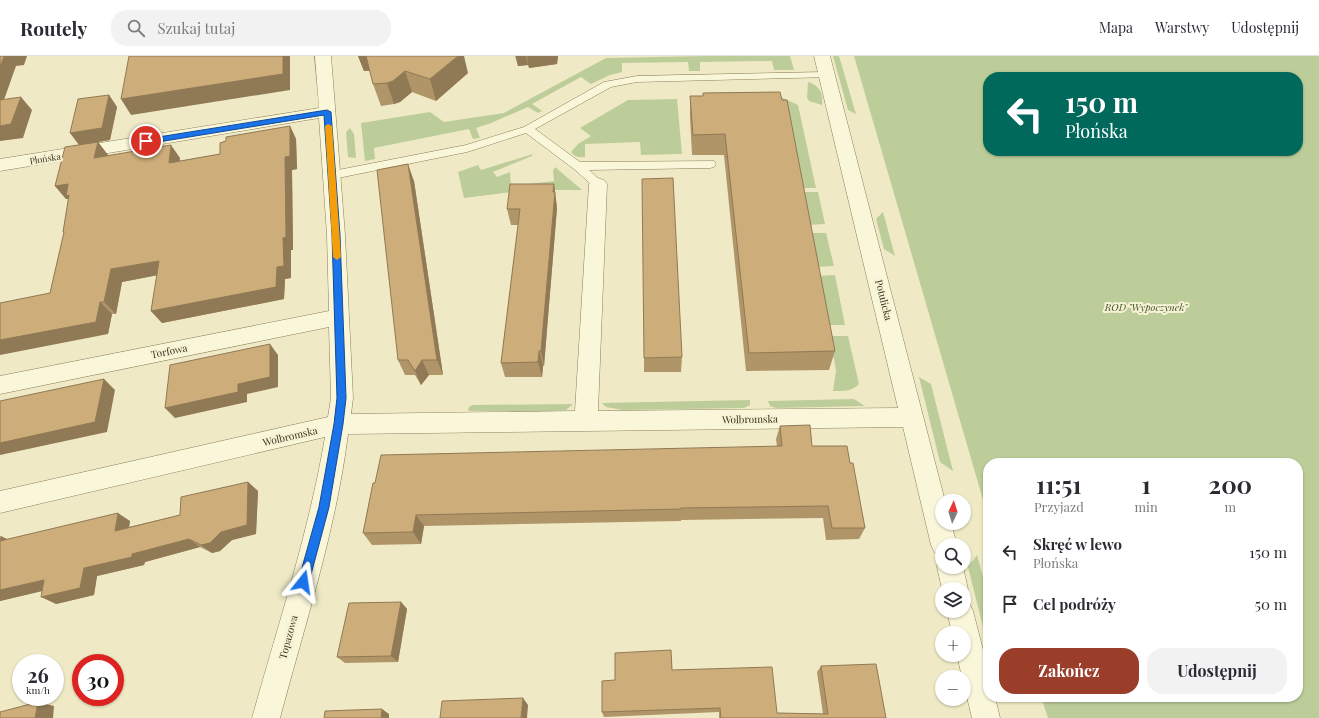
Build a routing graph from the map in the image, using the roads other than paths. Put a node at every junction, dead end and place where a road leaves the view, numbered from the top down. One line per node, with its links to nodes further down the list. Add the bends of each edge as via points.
1 (323, 56): 4 (street, Topazowa)
2 (822, 56): 3 (street, Potulicka)
3 (827, 75): 5 (lane, via 637,79 608,84); 13 (street, Potulicka)
4 (327, 112): 7 (street, Płońska); 9 (street, Topazowa)
5 (528, 129): 8 (lane); 9 (lane, via 467,148)
6 (710, 164): 8 (lane)
7 (0, 165)
8 (578, 166): 10 (lane)
9 (333, 175): 11 (street, Topazowa)
10 (598, 184): 14 (street)
11 (338, 317): 12 (street, Torfowa); 15 (street, Topazowa, via 342,398)
12 (0, 385)
13 (913, 417): 14 (street, Wolbromska); 17 (street, Potulicka)
14 (586, 421): 15 (street, Wolbromska)
15 (339, 424): 16 (street, Wolbromska); 19 (street, Topazowa, via 324,507)
16 (0, 502)
17 (942, 538)
18 (962, 618): 20 (street)
19 (266, 718)
20 (986, 718)

